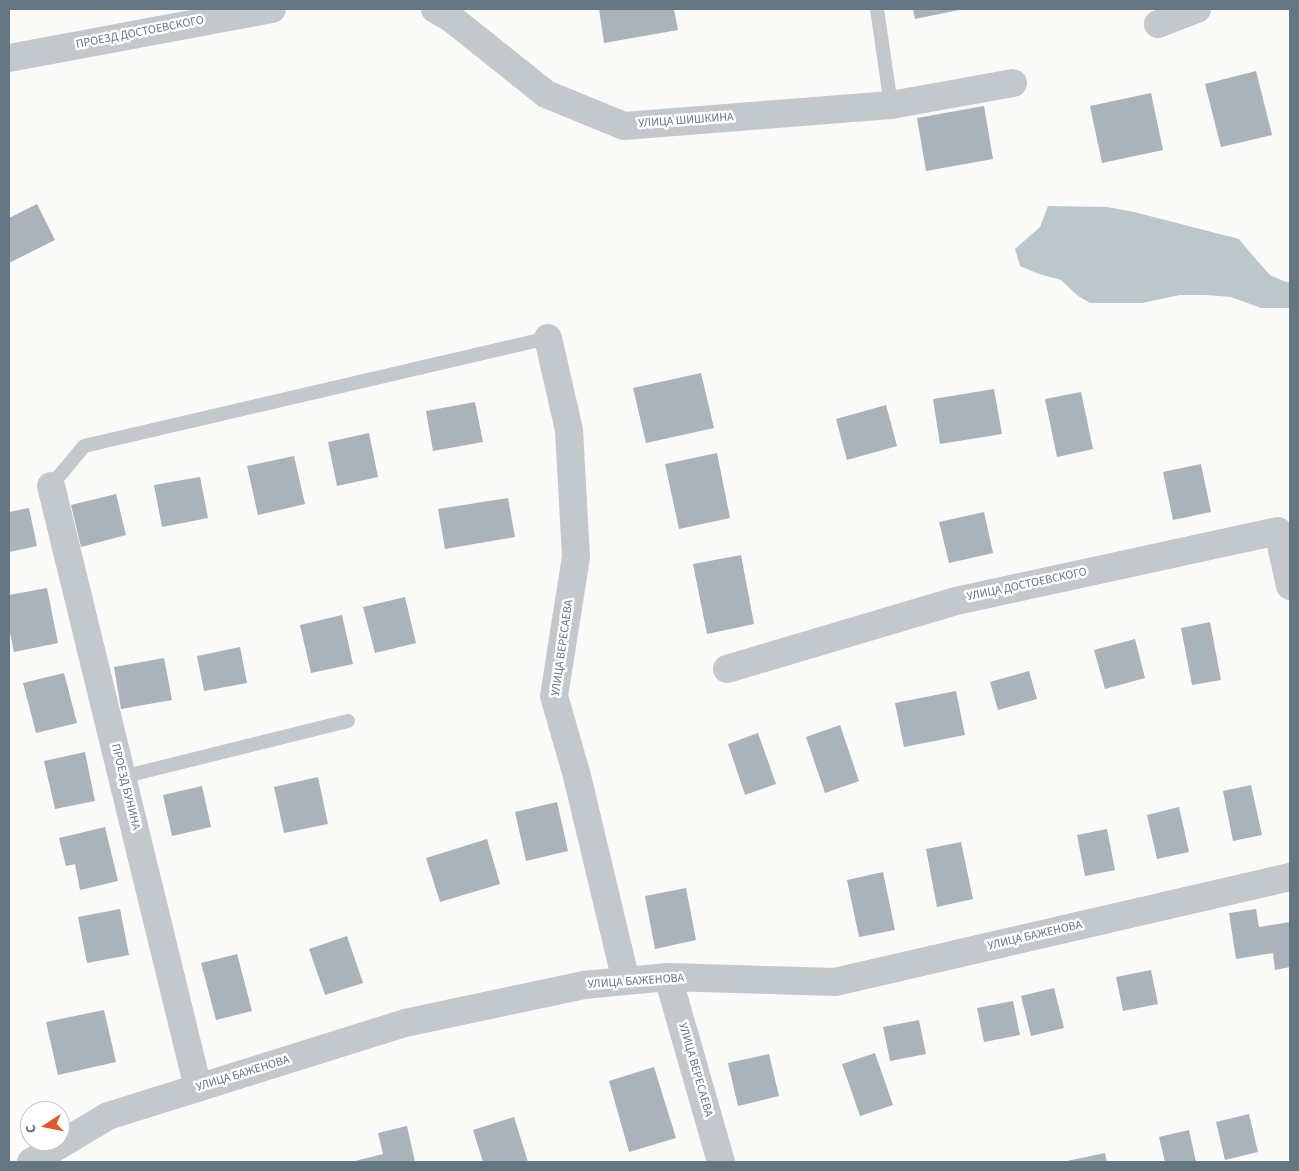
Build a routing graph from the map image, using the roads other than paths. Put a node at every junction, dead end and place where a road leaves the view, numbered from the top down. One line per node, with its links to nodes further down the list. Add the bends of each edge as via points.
1 (272, 9): 6 (street, ПРОЕЗД ДОСТОЕВСКОГО)
2 (877, 9): 8 (lane)
3 (1197, 9): 5 (street)
4 (449, 12): 8 (street, УЛИЦА ШИШКИНА, via 546,94 624,126)
5 (1158, 24)
6 (9, 58)
7 (1013, 83): 8 (street, УЛИЦА ШИШКИНА)
8 (891, 105)
9 (548, 338): 10 (lane, via 84,446); 17 (street, УЛИЦА ВЕРЕСАЕВА, via 569,430 576,557 554,696 577,776)
10 (52, 486): 14 (street, ПРОЕЗД БУНИНА)
11 (1290, 586): 12 (street, УЛИЦА ДОСТОЕВСКОГО, via 1278,531 956,601)
12 (727, 669)
13 (348, 721): 14 (lane)
14 (122, 777): 18 (street, ПРОЕЗД БУНИНА)
15 (1290, 878): 16 (street, УЛИЦА БАЖЕНОВА, via 835,982)
16 (668, 977): 17 (street, УЛИЦА БАЖЕНОВА); 20 (street, УЛИЦА ВЕРЕСАЕВА)
17 (626, 981): 18 (street, УЛИЦА БАЖЕНОВА, via 584,985 404,1023)
18 (198, 1088): 19 (street, УЛИЦА БАЖЕНОВА, via 108,1116)
19 (31, 1162)
20 (721, 1162)

